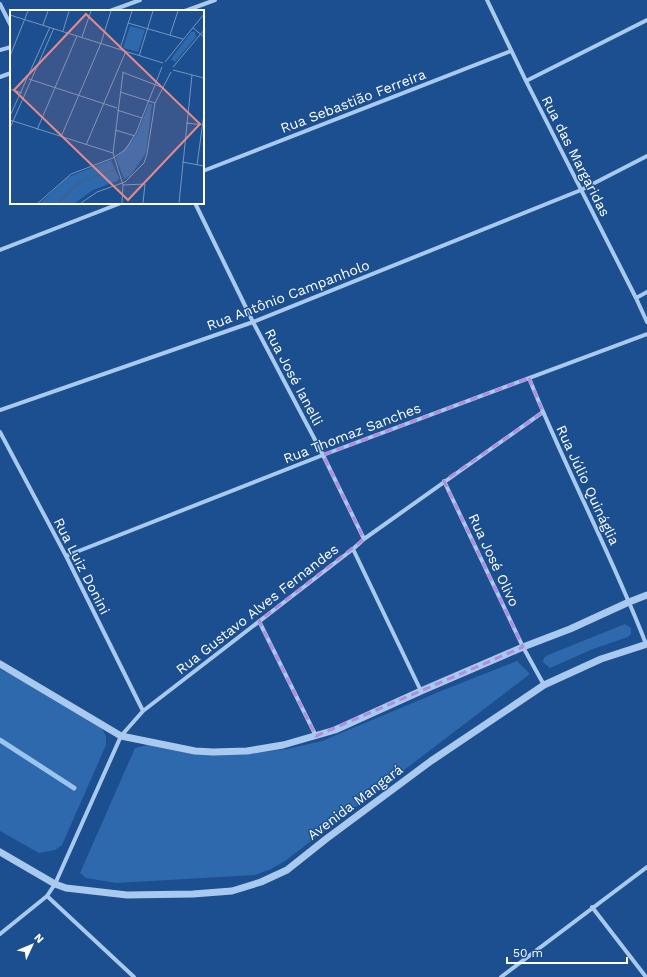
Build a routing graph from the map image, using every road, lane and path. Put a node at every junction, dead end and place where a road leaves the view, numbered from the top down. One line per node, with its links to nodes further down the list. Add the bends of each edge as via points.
1 (140, 0): 5 (street)
2 (215, 0): 6 (street)
3 (487, 0): 11 (street, Rua das Margaridas)
4 (0, 4): 8 (street)
5 (113, 10)
6 (188, 10)
7 (647, 20): 14 (street)
8 (10, 24)
9 (10, 47): 10 (street)
10 (0, 50)
11 (511, 51): 14 (street, Rua das Margaridas); 16 (street, Rua Sebastião Ferreira)
12 (10, 73): 13 (street)
13 (0, 77)
14 (526, 81): 17 (street, Rua das Margaridas)
15 (647, 156): 17 (street, Rua Antônio Campanholo)
16 (204, 171)
17 (581, 190): 22 (street, Rua das Margaridas); 23 (street, Rua Antônio Campanholo)
18 (118, 204): 20 (street)
19 (195, 204): 23 (street, Rua José Ianelli)
20 (0, 250)
21 (647, 292): 22 (street)
22 (636, 298): 24 (street, Rua das Margaridas)
23 (253, 322): 27 (street, Rua Antônio Campanholo); 30 (street, Rua José Ianelli)
24 (647, 322)
25 (647, 334): 26 (street, Rua Thomaz Sanches)
26 (529, 378): 28 (street, Rua Júlio Quináglia); 30 (street, Rua Thomaz Sanches)
27 (0, 410)
28 (543, 412): 31 (street, Rua Gustavo Alves Fernandes); 36 (street, Rua Júlio Quináglia)
29 (0, 432): 34 (street, Rua Luiz Donini)
30 (323, 455): 32 (street, Rua José Ianelli); 34 (street, Rua Thomaz Sanches)
31 (444, 481): 32 (street, Rua Gustavo Alves Fernandes); 39 (street, Rua José Olivo)
32 (364, 539): 33 (street, Rua Gustavo Alves Fernandes)
33 (353, 549): 37 (street, Rua Gustavo Alves Fernandes); 42 (street)
34 (66, 556): 43 (street, Rua Luiz Donini)
35 (647, 595): 36 (street)
36 (629, 602): 38 (street, Rua Júlio Quináglia); 39 (street)
37 (259, 621): 43 (street, Rua Gustavo Alves Fernandes); 45 (street)
38 (646, 644): 41 (street, Avenida Mangará, via 601,659)
39 (523, 647): 41 (street, Rua José Olivo); 42 (street)
40 (0, 664): 44 (street)
41 (544, 685): 48 (street, Avenida Mangará, via 431,761 287,870 261,882 232,891 193,894 127,894 66,888)
42 (421, 691): 45 (street)
43 (143, 711): 44 (street, Rua Gustavo Alves Fernandes)
44 (121, 736): 45 (street, via 195,751 213,752 247,751); 48 (street, Rua Gustavo Alves Fernandes)
45 (316, 736)
46 (0, 852): 48 (street, Avenida Mangará)
47 (647, 867): 50 (street)
48 (55, 884): 49 (street, Rua Gustavo Alves Fernandes)
49 (47, 896): 51 (street, Rua Gustavo Alves Fernandes); 52 (street)
50 (592, 907): 53 (street); 54 (street)
51 (0, 934)
52 (134, 977)
53 (502, 977)
54 (646, 977)

